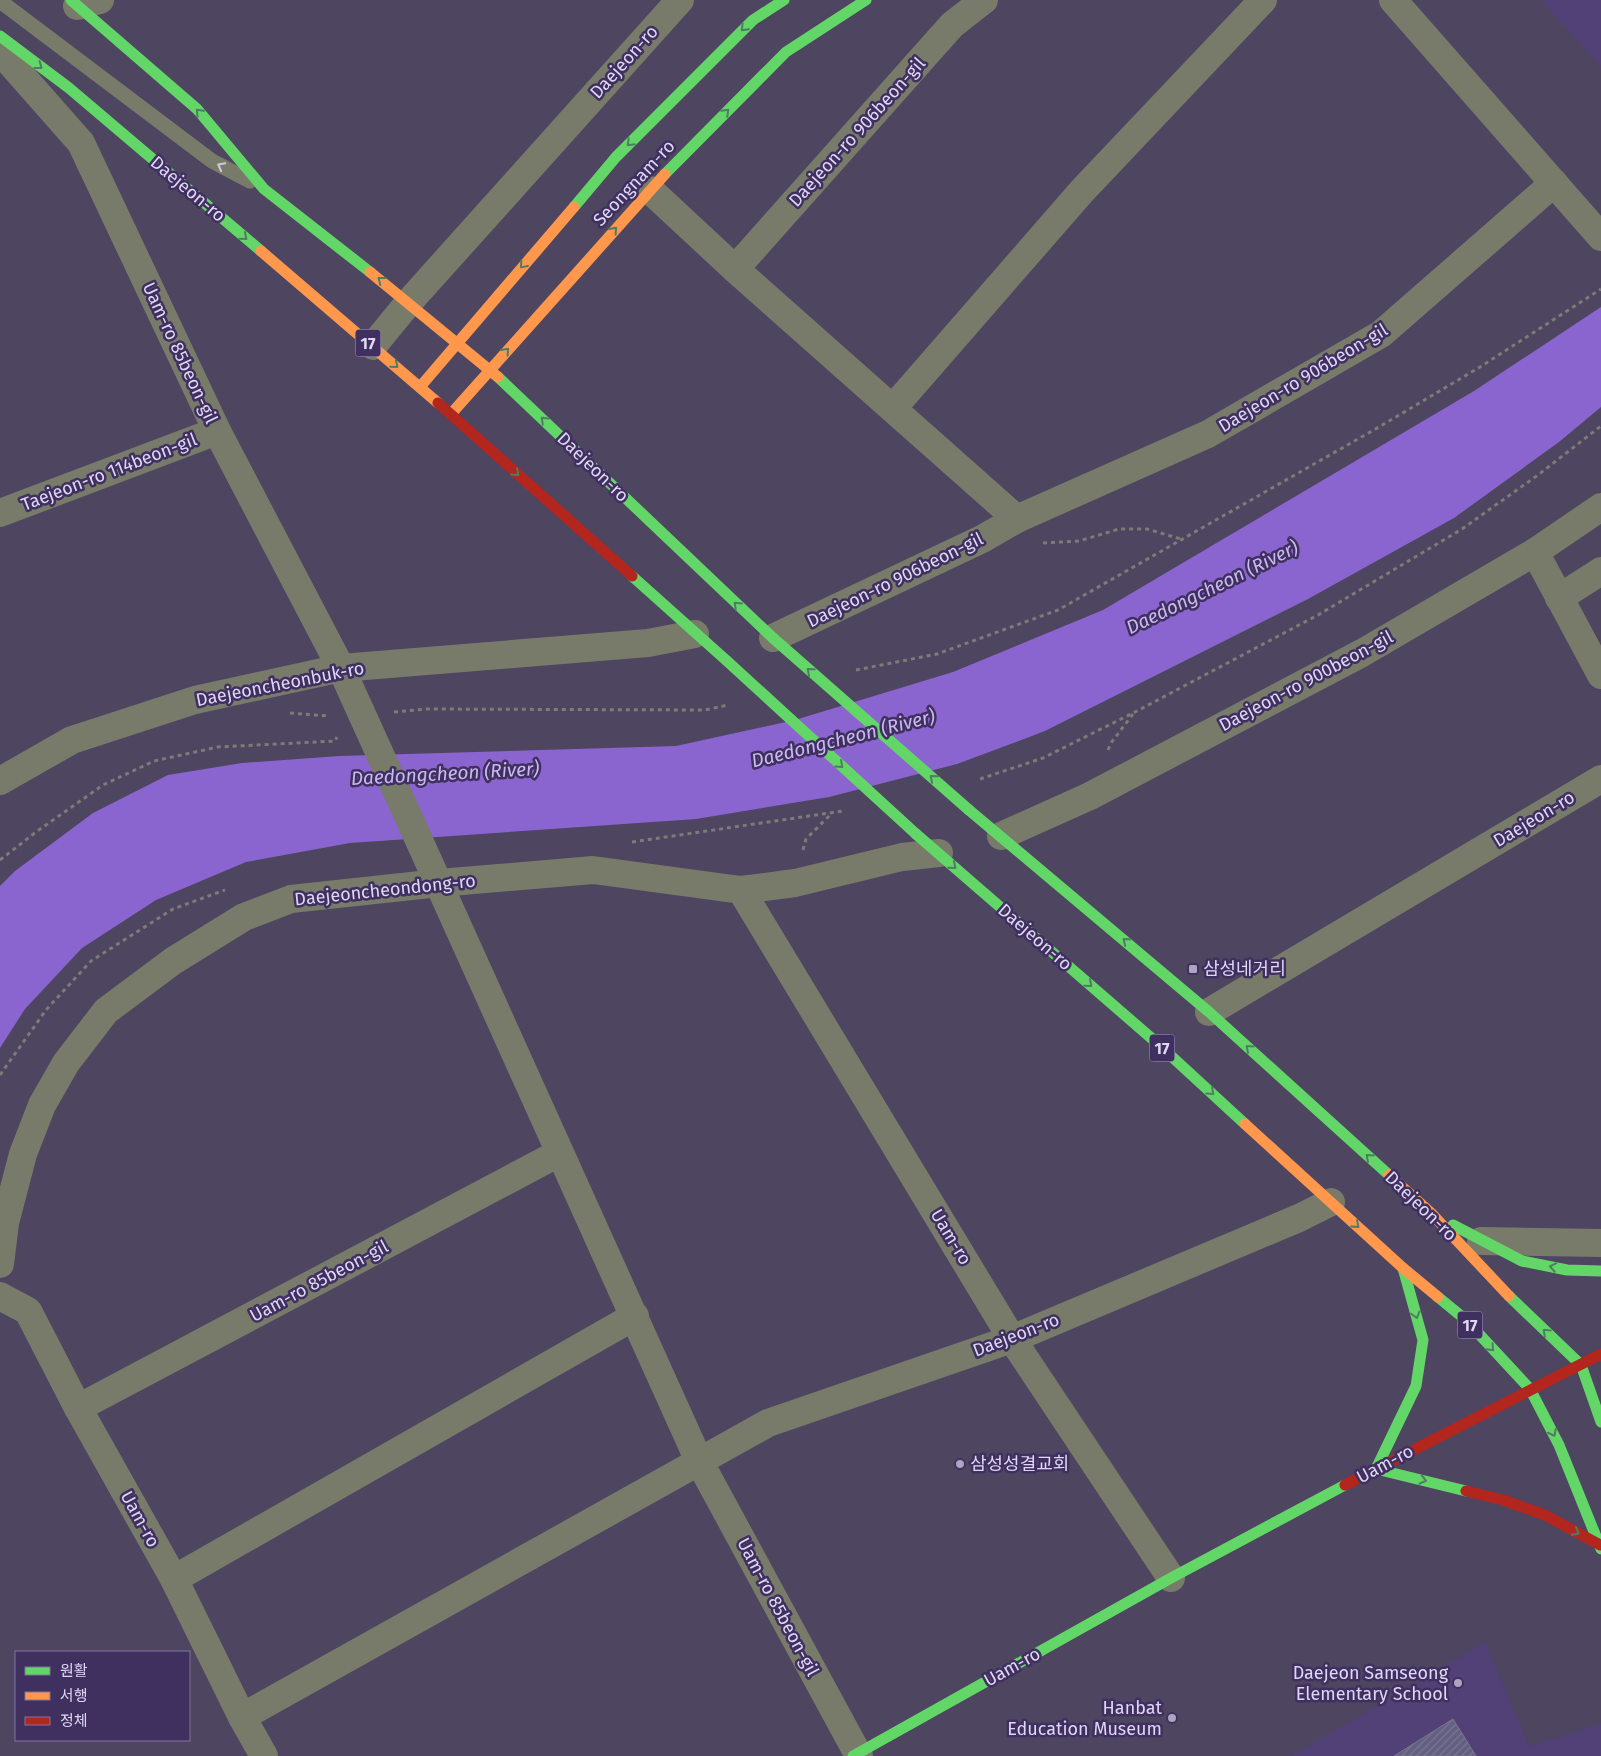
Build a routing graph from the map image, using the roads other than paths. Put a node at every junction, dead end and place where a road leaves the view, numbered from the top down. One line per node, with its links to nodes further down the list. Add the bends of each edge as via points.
1 (680, 0): 16 (street, Daejeon-ro)
2 (784, 0): 17 (main road, Seongnam-ro, one-way to 17, via 753,20 616,157)
3 (866, 0): 13 (main road, Seongnam-ro, one-way to 3, via 786,52)
4 (984, 0): 15 (street, Daejeon-ro 906beon-gil, via 952,25)
5 (1263, 0): 21 (street, via 1082,191)
6 (1393, 0): 11 (street)
7 (0, 1): 12 (lane, one-way to 7, via 212,161)
8 (82, 2): 12 (main road, Daejeon-ro, one-way to 8, via 197,109)
9 (0, 36): 18 (main road, Daejeon-ro / 17, one-way to 18, via 69,88)
10 (0, 51): 23 (street, Uam-ro 85beon-gil, via 80,143)
11 (1554, 183): 14 (street); 26 (street, Daejeon-ro 906beon-gil, via 1381,334 1208,434)
12 (264, 189): 16 (main road, Daejeon-ro, one-way to 12)
13 (650, 190): 15 (street); 19 (main road, Seongnam-ro, one-way to 13)
14 (1601, 237)
15 (735, 269): 21 (street)
16 (409, 302): 17 (main road, Daejeon-ro); 18 (street, Daejeon-ro)
17 (458, 342): 19 (main road, Daejeon-ro); 20 (main road, Seongnam-ro)
18 (373, 346): 20 (main road, Daejeon-ro / 17, one-way to 20)
19 (490, 368): 22 (main road, Seongnam-ro); 31 (main road, Daejeon-ro, one-way to 19)
20 (420, 387): 22 (main road, Daejeon-ro / 17)
21 (892, 408): 26 (street)
22 (451, 414): 30 (main road, Daejeon-ro / 17, one-way to 30)
23 (217, 431): 25 (street, Taejeon-ro 114beon-gil); 32 (street, Uam-ro 85beon-gil)
24 (1601, 507): 27 (street, Daejeon-ro 900beon-gil)
25 (0, 513)
26 (1017, 519): 31 (street, Daejeon-ro 906beon-gil, via 982,539)
27 (1535, 552): 29 (street); 36 (street, Daejeon-ro 900beon-gil, via 1362,653 1090,796)
28 (1601, 570): 29 (street)
29 (1558, 598): 33 (street)
30 (695, 634): 32 (street, Daejeoncheonbuk-ro, via 648,643); 37 (main road, Daejeon-ro / 17, one-way to 37, bridge)
31 (773, 638): 36 (main road, Daejeon-ro, one-way to 31, bridge)
32 (341, 668): 35 (street, Daejeoncheonbuk-ro, via 185,703 72,740); 38 (street, Uam-ro 85beon-gil, bridge)
33 (1601, 675)
34 (1601, 779): 40 (street, Daejeon-ro)
35 (0, 781)
36 (1001, 836): 40 (main road, Daejeon-ro, one-way to 36)
37 (939, 853): 39 (street, Daejeoncheondong-ro, via 902,857 795,884); 42 (main road, Daejeon-ro / 17, one-way to 42, via 1157,1043)
38 (438, 881): 39 (street, Daejeoncheondong-ro, via 593,870); 41 (street, Uam-ro 85beon-gil); 46 (street, Daejeoncheondong-ro, via 291,898 244,917 172,962 106,1010 66,1063 42,1105 23,1154 5,1223)
39 (741, 890): 51 (street, Uam-ro)
40 (1209, 1012): 43 (main road, Daejeon-ro, one-way to 40)
41 (559, 1153): 50 (street, Uam-ro 85beon-gil); 55 (street, Uam-ro 85beon-gil)
42 (1331, 1202): 47 (main road, Daejeon-ro / 17, one-way to 47); 51 (street, Daejeon-ro)
43 (1431, 1213): 44 (main road); 53 (main road, Daejeon-ro, one-way to 43, via 1512,1300)
44 (1481, 1241): 45 (street); 48 (main road, one-way to 44, via 1567,1270 1522,1261)
45 (1601, 1244)
46 (0, 1264)
47 (1403, 1268): 54 (main road, Daejeon-ro / 17, one-way to 54, via 1466,1320); 58 (main road, one-way to 58, via 1423,1340 1416,1386)
48 (1601, 1271)
49 (0, 1296): 55 (street, Uam-ro, via 28,1312)
50 (635, 1316): 57 (street, Uam-ro 85beon-gil); 61 (street)
51 (1012, 1339): 57 (street, Daejeon-ro, via 768,1424); 60 (street, Uam-ro)
52 (1601, 1354): 53 (main road, Uam-ro)
53 (1581, 1365): 54 (main road, Uam-ro); 56 (main road, Daejeon-ro)
54 (1530, 1390): 58 (main road, Uam-ro); 59 (main road, Daejeon-ro / 17, one-way to 59, via 1559,1445)
55 (78, 1408): 61 (street, Uam-ro)
56 (1601, 1422)
57 (699, 1461): 62 (street); 63 (street, Uam-ro 85beon-gil)
58 (1376, 1469): 59 (main road, one-way to 59, via 1503,1500 1545,1516); 60 (main road, Uam-ro)
59 (1600, 1547)
60 (1171, 1578): 63 (main road, Uam-ro)
61 (174, 1579): 62 (street, Uam-ro)
62 (242, 1717): 64 (street, Uam-ro)
63 (856, 1755)
64 (264, 1756)

